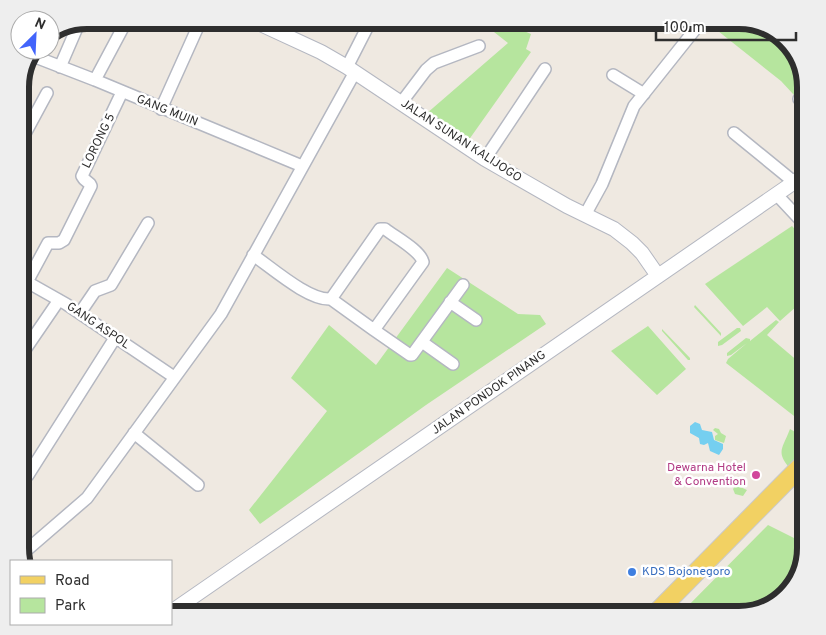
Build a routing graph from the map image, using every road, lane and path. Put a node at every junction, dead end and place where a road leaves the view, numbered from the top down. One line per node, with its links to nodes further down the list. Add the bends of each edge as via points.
1 (122, 29): 13 (street)
2 (197, 29): 18 (street)
3 (271, 29): 11 (street, JALAN SUNAN KALIJOGO)
4 (367, 29): 11 (street)
5 (695, 29): 16 (street)
6 (76, 30): 9 (street)
7 (479, 46): 17 (street, via 434,63)
8 (43, 60): 9 (street, GANG MUIN)
9 (60, 67): 13 (street, GANG MUIN)
10 (546, 69): 21 (street)
11 (351, 70): 17 (street, JALAN SUNAN KALIJOGO); 22 (street)
12 (613, 75): 16 (street)
13 (95, 80): 14 (street, GANG MUIN)
14 (122, 92): 18 (street, GANG MUIN); 30 (street, LORONG 5, via 82,176 91,186 64,240 48,243)
15 (47, 93): 19 (street)
16 (644, 94): 26 (street, via 634,106 602,184)
17 (401, 103): 21 (street, JALAN SUNAN KALIJOGO)
18 (162, 108): 22 (street, GANG MUIN)
19 (29, 126)
20 (734, 133): 23 (street)
21 (485, 159): 26 (street, JALAN SUNAN KALIJOGO)
22 (302, 166): 29 (street)
23 (797, 176)
24 (797, 180): 25 (street, JALAN PONDOK PINANG)
25 (777, 195): 27 (street); 31 (street, JALAN PONDOK PINANG)
26 (585, 215): 31 (street, JALAN SUNAN KALIJOGO, via 628,239)
27 (797, 216)
28 (148, 222): 37 (street, via 110,285 95,291)
29 (253, 255): 34 (street, via 310,295); 44 (street, via 221,314)
30 (29, 272)
31 (658, 276): 51 (street, JALAN PONDOK PINANG)
32 (29, 283): 35 (street, GANG ASPOL)
33 (463, 284): 36 (street)
34 (331, 299): 39 (street); 39 (street, via 380,229 385,229 418,253 422,262)
35 (59, 300): 37 (street, GANG ASPOL); 42 (street)
36 (450, 302): 38 (street); 41 (street)
37 (80, 313): 40 (street, GANG ASPOL)
38 (476, 320)
39 (374, 330): 41 (street, via 410,355)
40 (115, 338): 44 (street, GANG ASPOL); 47 (street)
41 (422, 342): 43 (street)
42 (29, 344)
43 (453, 364)
44 (174, 377): 45 (street)
45 (134, 433): 49 (street); 50 (street, via 87,498)
46 (797, 470): 52 (main road)
47 (29, 474)
48 (797, 484): 53 (main road)
49 (198, 485)
50 (29, 548)
51 (180, 606)
52 (663, 606)
53 (676, 606)

